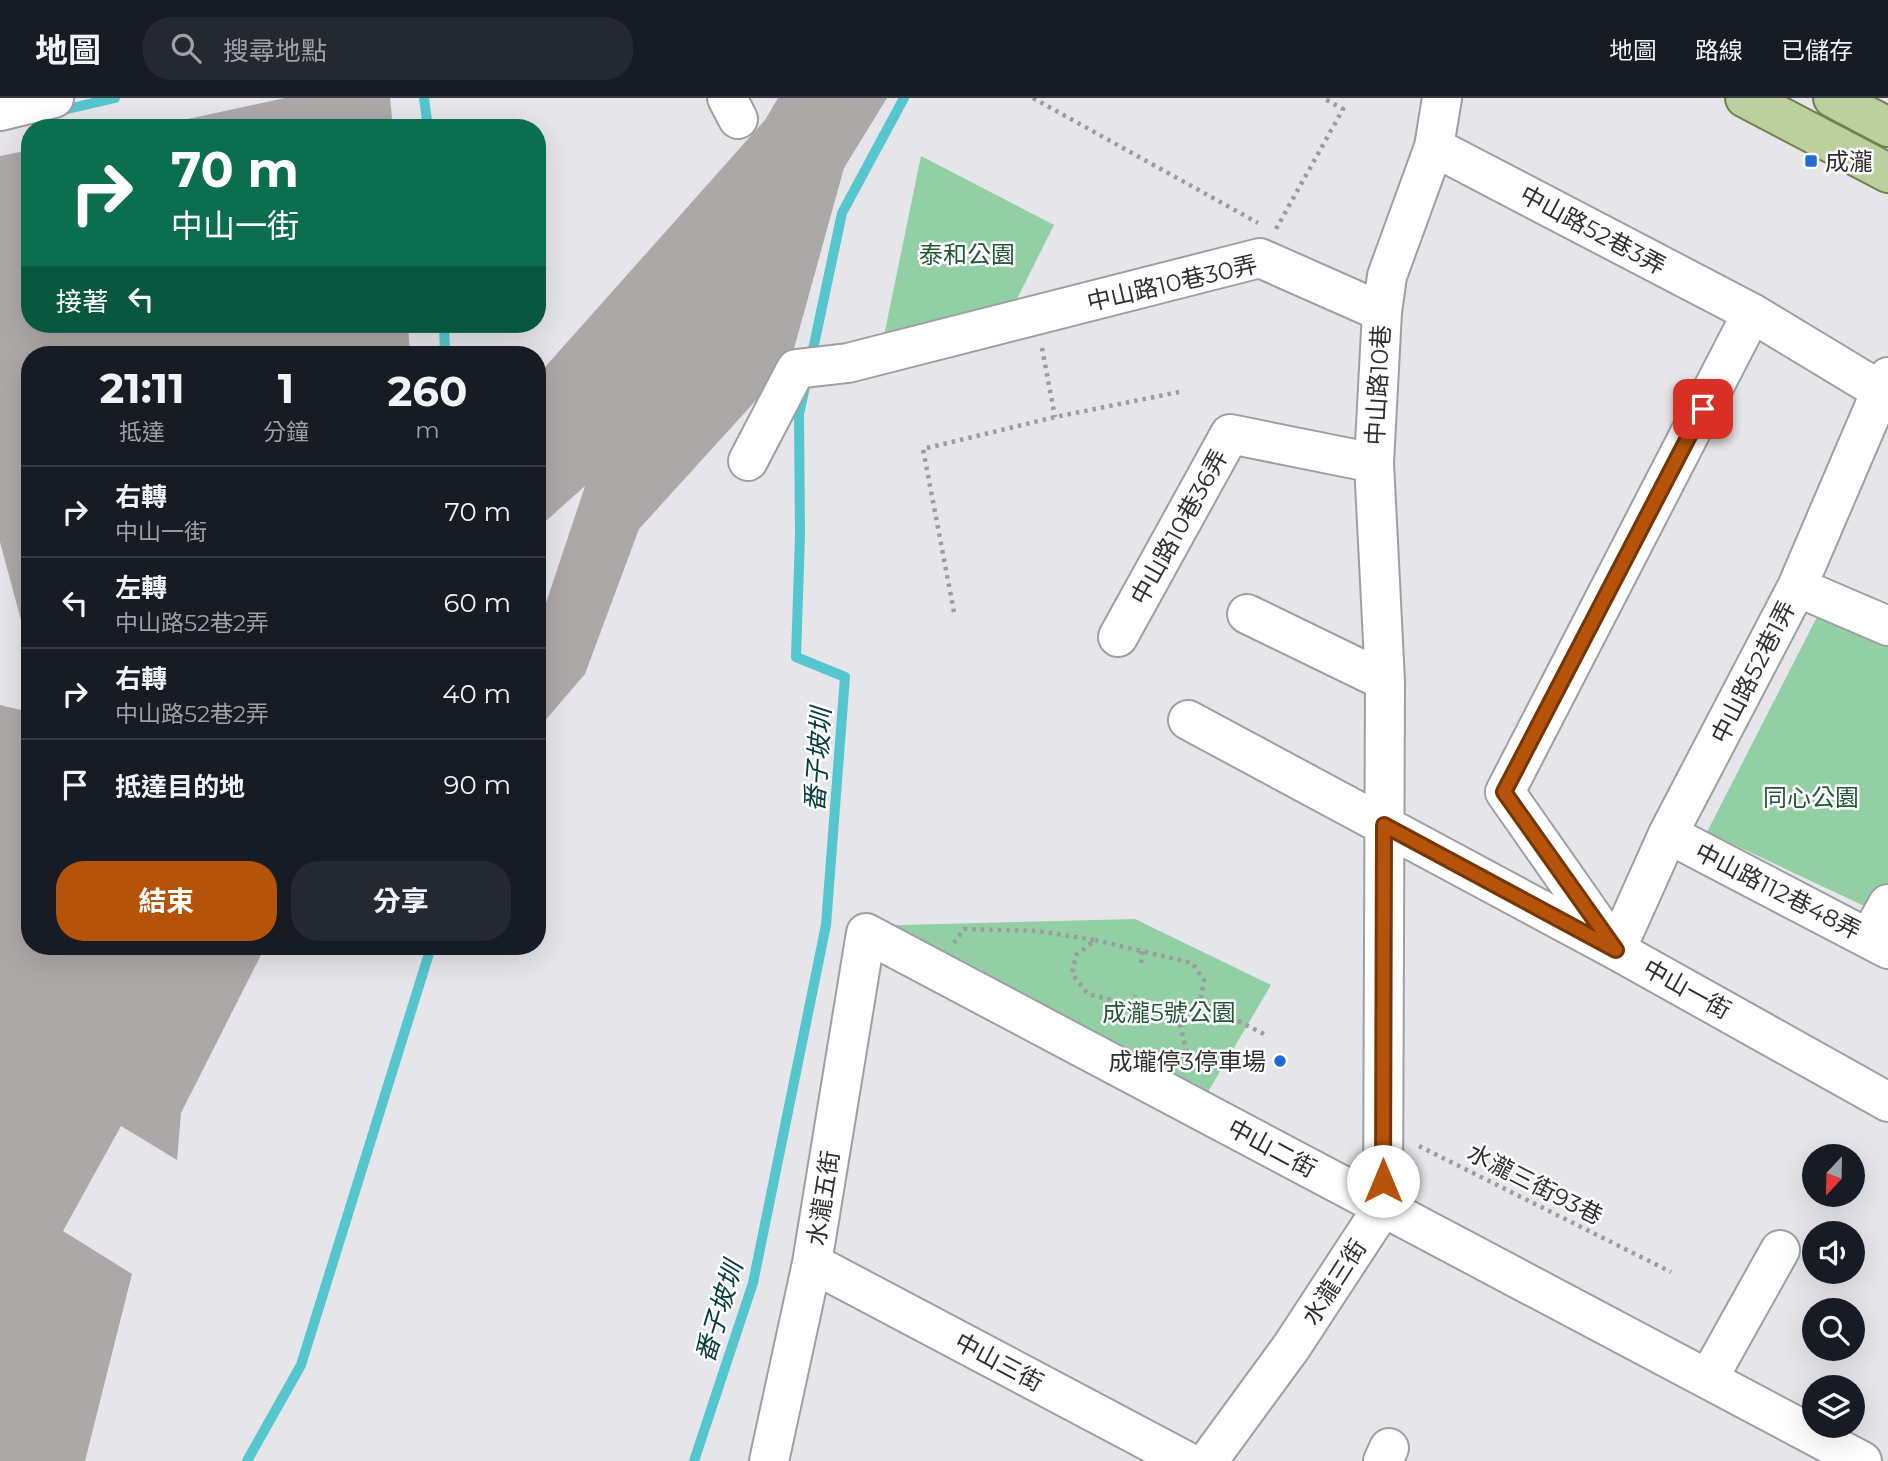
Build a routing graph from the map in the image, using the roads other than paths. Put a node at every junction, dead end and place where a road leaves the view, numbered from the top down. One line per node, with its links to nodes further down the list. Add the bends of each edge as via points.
1 (54, 98): 5 (street)
2 (1442, 98): 7 (street, 中山路10巷)
3 (1745, 98): 8 (main road)
4 (1833, 98): 6 (main road)
5 (0, 111)
6 (1888, 127)
7 (1434, 147): 9 (street, 中山路10巷, via 1387,276); 10 (street, 中山路52巷3弄)
8 (1888, 173)
9 (1382, 312): 12 (street, 中山路10巷30弄, via 1267,245 1036,316 848,363 796,369); 13 (street, 中山路10巷)
10 (1752, 313): 11 (street, 中山路52巷3弄); 25 (street, via 1504,792)
11 (1885, 384): 14 (street, 中山路52巷1弄)
12 (748, 461)
13 (1374, 463): 17 (street, 中山路10巷36弄, via 1230,435); 18 (street, 中山路10巷)
14 (1797, 587): 16 (street); 21 (street, 中山路52巷1弄)
15 (1247, 614): 18 (street)
16 (1888, 626)
17 (1118, 637)
18 (1385, 681): 20 (street, 中山路10巷)
19 (1188, 720): 20 (street, 中山一街)
20 (1384, 825): 25 (street, 中山一街); 27 (street)
21 (1668, 834): 24 (street, 中山路112巷48弄); 25 (street, 中山路52巷1弄)
22 (1888, 904): 24 (street)
23 (866, 933): 27 (street, 中山二街); 29 (street, 水瀧五街)
24 (1878, 943)
25 (1616, 950): 26 (street, 中山一街)
26 (1888, 1102)
27 (1383, 1207): 30 (street, 中山二街); 33 (street, 水瀧三街, via 1292,1346)
28 (1780, 1250): 30 (street)
29 (812, 1263): 31 (street, 水瀧五街); 32 (street, 中山三街)
30 (1708, 1379): 34 (street, 中山二街)
31 (769, 1461)
32 (1186, 1461)
33 (1208, 1461)
34 (1862, 1461)

